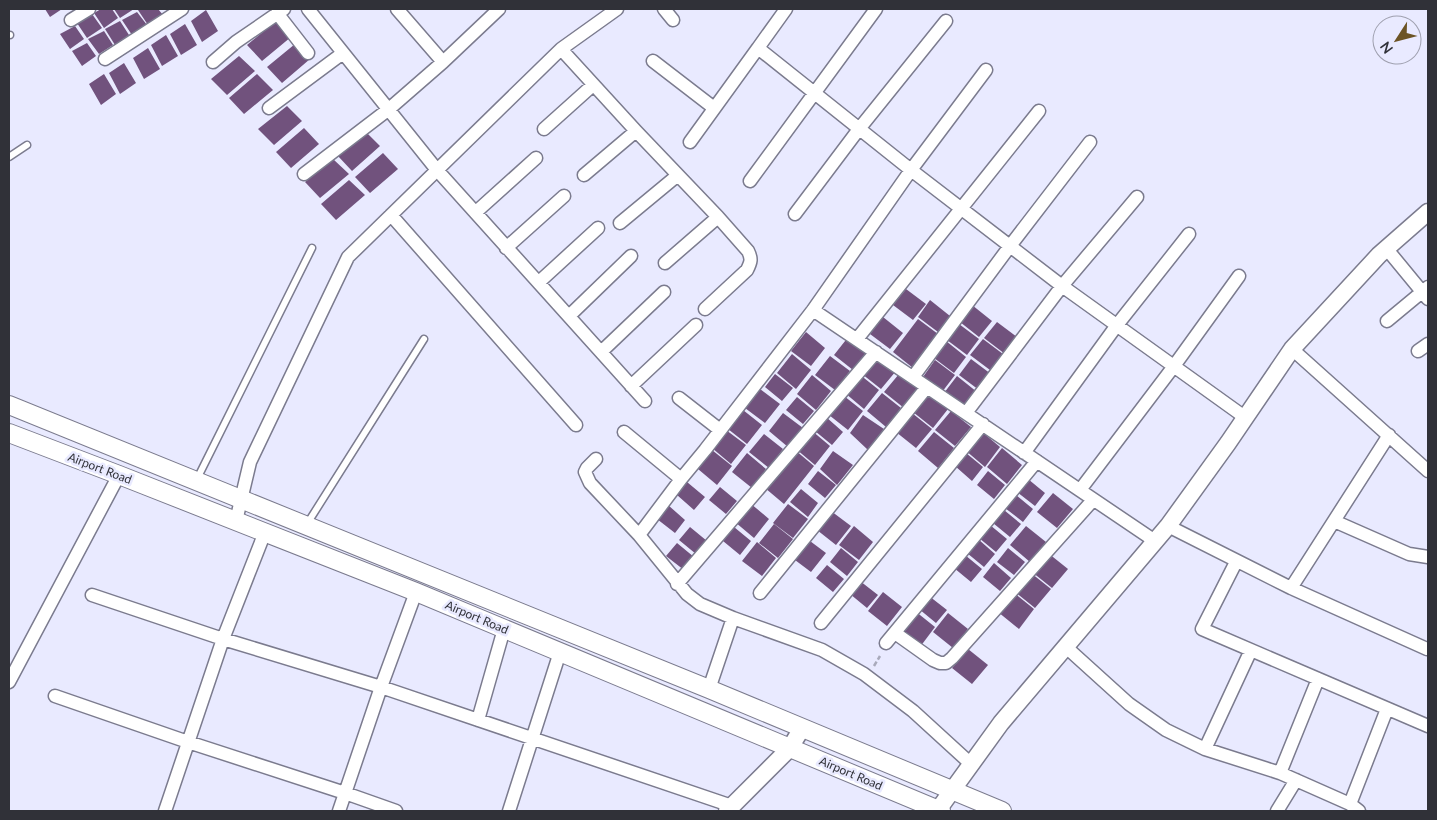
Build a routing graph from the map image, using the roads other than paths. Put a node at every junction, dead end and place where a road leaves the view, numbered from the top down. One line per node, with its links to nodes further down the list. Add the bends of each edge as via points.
1 (89, 9): 11 (street)
2 (182, 9): 18 (street)
3 (308, 9): 16 (street)
4 (397, 9): 21 (street)
5 (499, 9): 21 (street)
6 (664, 9): 12 (street)
7 (786, 9): 14 (street)
8 (876, 9): 24 (street)
9 (280, 11): 17 (street); 20 (street)
10 (609, 11): 15 (street)
11 (71, 20)
12 (673, 20)
13 (946, 21): 29 (street)
14 (758, 48): 24 (street); 26 (street)
15 (561, 49): 23 (street); 37 (street)
16 (343, 53): 25 (street); 27 (street)
17 (308, 54)
18 (105, 59)
19 (652, 61): 26 (street)
20 (213, 62)
21 (443, 62): 27 (street)
22 (986, 70): 38 (street)
23 (593, 85): 30 (street); 31 (street)
24 (815, 93): 29 (street); 42 (street)
25 (269, 108)
26 (714, 108): 32 (street)
27 (389, 110): 37 (street); 39 (street)
28 (1039, 111): 45 (street)
29 (859, 129): 38 (street); 49 (street)
30 (544, 130)
31 (636, 131): 40 (street); 41 (street)
32 (690, 142)
33 (1090, 142): 54 (street)
34 (27, 145): 35 (lane)
35 (9, 157)
36 (536, 158): 46 (street)
37 (437, 170): 46 (street); 48 (street)
38 (911, 170): 45 (street); 66 (street)
39 (304, 174)
40 (584, 175)
41 (678, 175): 50 (street); 51 (street)
42 (750, 181)
43 (564, 196): 56 (street)
44 (1137, 197): 62 (street)
45 (962, 209): 54 (street); 71 (street)
46 (476, 212): 56 (street)
47 (1428, 212): 57 (street)
48 (391, 214): 86 (street); 99 (street, via 348,257 250,462)
49 (795, 214)
50 (718, 217): 59 (street); 65 (street, via 748,251 751,262 740,277)
51 (620, 223)
52 (598, 228): 61 (street)
53 (1189, 234): 70 (street)
54 (1010, 246): 62 (street); 77 (street)
55 (312, 248): 97 (lane)
56 (506, 248): 61 (street)
57 (1386, 248): 64 (street); 73 (street)
58 (631, 256): 67 (street)
59 (666, 263)
60 (1239, 276): 76 (street)
61 (539, 282): 67 (street)
62 (1062, 286): 70 (street); 83 (street)
63 (664, 292): 74 (street)
64 (1427, 293): 68 (street)
65 (705, 309)
66 (814, 310): 71 (street); 87 (street)
67 (569, 316): 74 (street)
68 (1388, 321)
69 (696, 325): 78 (street)
70 (1117, 325): 76 (street); 91 (street)
71 (857, 339): 75 (street)
72 (424, 340): 103 (lane)
73 (1292, 349): 84 (street); 90 (street)
74 (601, 352): 78 (street)
75 (876, 352): 77 (street); 110 (street)
76 (1174, 366): 84 (street); 98 (street)
77 (912, 377): 79 (street)
78 (631, 386): 81 (street)
79 (927, 387): 83 (street); 113 (street)
80 (679, 398): 87 (street)
81 (645, 401)
82 (9, 405): 97 (main road)
83 (966, 413): 85 (street)
84 (1246, 418): 104 (street)
85 (983, 424): 91 (street); 116 (street)
86 (576, 425)
87 (720, 430): 96 (street)
88 (624, 432): 96 (street)
89 (9, 433): 95 (main road, Airport Road)
90 (1389, 435): 94 (street); 102 (street)
91 (1024, 452): 93 (street)
92 (596, 459): 106 (street, via 585,472 587,479)
93 (1037, 461): 98 (street); 118 (street)
94 (1428, 470)
95 (119, 475): 101 (main road, Airport Road); 126 (street)
96 (681, 479): 106 (street)
97 (196, 481): 99 (main road)
98 (1080, 490): 100 (street)
99 (241, 500): 101 (street); 103 (main road)
100 (1093, 500): 107 (street); 118 (street, via 946,663 934,660)
101 (236, 521): 105 (main road, Airport Road)
102 (1334, 521): 108 (street, via 1409,554); 111 (street)
103 (306, 526): 128 (main road)
104 (1168, 526): 107 (street); 109 (street)
105 (265, 532): 112 (main road, Airport Road); 119 (street)
106 (639, 535): 110 (street)
107 (1155, 541): 121 (street)
108 (1428, 557)
109 (1236, 562): 111 (street); 123 (street, via 1202,629)
110 (677, 584): 115 (street, via 700,604)
111 (1291, 588): 122 (street)
112 (416, 592): 117 (main road, Airport Road); 127 (street)
113 (760, 593)
114 (92, 595): 119 (street)
115 (733, 618): 128 (street); 138 (street, via 822,650 869,678 913,711)
116 (821, 623)
117 (504, 629): 124 (main road, Airport Road); 131 (street)
118 (895, 633): 120 (street)
119 (223, 639): 127 (street); 135 (street)
120 (886, 643)
121 (1066, 647): 137 (street, via 1129,704 1166,730); 138 (street, via 1001,723)
122 (1428, 649)
123 (1251, 650): 125 (street); 137 (street)
124 (560, 652): 134 (street); 136 (main road, Airport Road)
125 (1318, 678): 130 (street); 139 (street)
126 (9, 682)
127 (381, 687): 131 (street); 142 (street)
128 (709, 689): 133 (main road)
129 (55, 696): 135 (street)
130 (1387, 709): 132 (street); 143 (street)
131 (478, 720): 134 (street)
132 (1428, 726)
133 (802, 728): 136 (street); 141 (main road)
134 (532, 738): 144 (street); 148 (street)
135 (188, 742): 142 (street); 145 (street)
136 (790, 748): 144 (street); 149 (main road, Airport Road)
137 (1205, 749): 139 (street)
138 (971, 764): 141 (street)
139 (1280, 773): 140 (street)
140 (1296, 780): 143 (street); 151 (street)
141 (952, 790): 149 (street); 150 (main road)
142 (345, 793): 146 (street); 147 (street)
143 (1355, 808)
144 (729, 809)
145 (164, 811)
146 (339, 811)
147 (396, 811)
148 (509, 811)
149 (939, 811)
150 (1002, 811)
151 (1277, 811)

